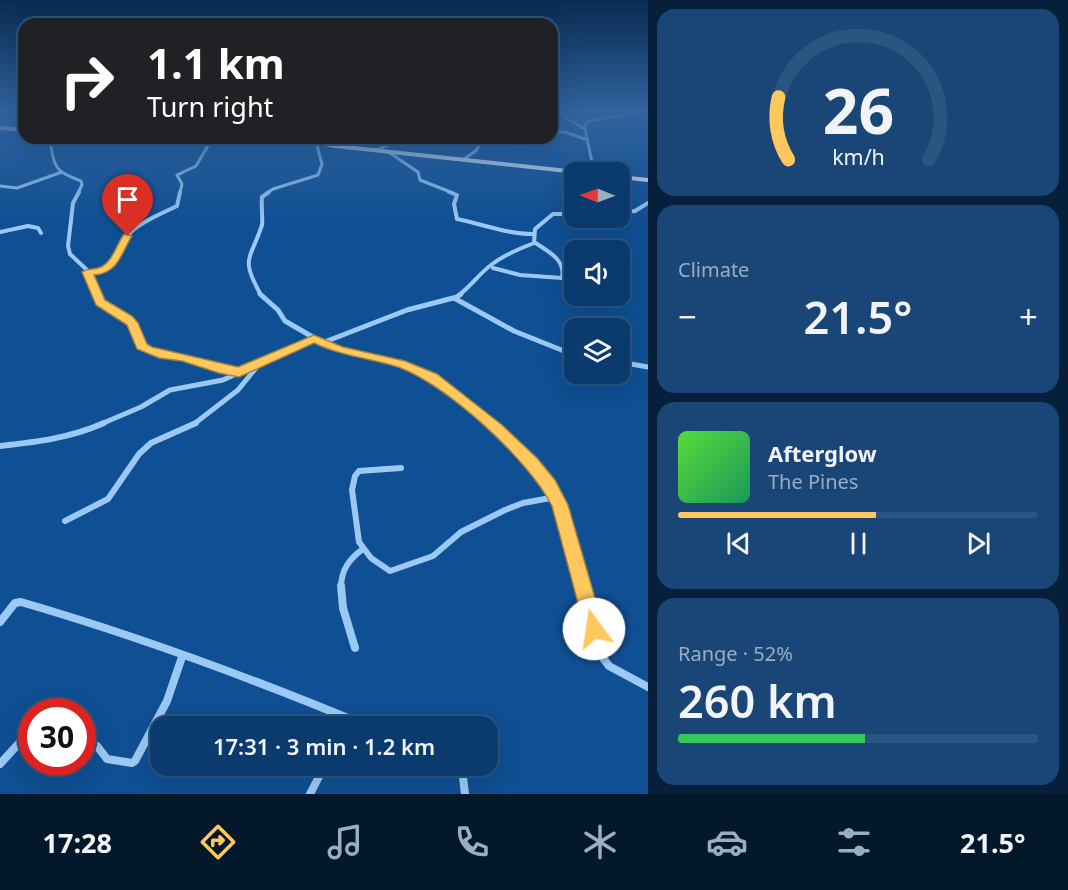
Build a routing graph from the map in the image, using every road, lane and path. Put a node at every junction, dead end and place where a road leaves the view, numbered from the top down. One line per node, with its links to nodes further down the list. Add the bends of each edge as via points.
1 (51, 149): 10 (street, via 53,165)
2 (206, 149): 22 (street, via 196,166 177,175 182,184 177,206 129,233 119,254 103,271)
3 (320, 149): 24 (street, via 318,175 273,189 262,197 263,222 250,248 248,263 262,297 285,321)
4 (371, 149): 6 (main road)
5 (477, 149): 8 (street)
6 (377, 150): 7 (main road)
7 (387, 151): 8 (main road); 19 (street, via 417,172 420,180 457,195 457,219 513,234)
8 (464, 159): 9 (main road)
9 (564, 171)
10 (62, 172): 13 (street, via 17,188); 22 (street, via 81,181 74,197 68,246 73,259)
11 (630, 178): 12 (main road)
12 (648, 180)
13 (0, 186)
14 (648, 203): 15 (street)
15 (630, 211)
16 (564, 214): 19 (street, via 553,214)
17 (0, 232): 18 (street, via 31,226)
18 (42, 233)
19 (533, 234): 20 (street)
20 (534, 242): 21 (street, via 562,263 562,278 520,275); 23 (street, via 489,266 464,293)
21 (493, 268)
22 (88, 272): 30 (street, via 100,302 127,318 148,350)
23 (454, 298): 25 (street, via 407,310); 26 (street, via 514,331)
24 (314, 339): 25 (street); 27 (street)
25 (322, 343): 33 (street, via 353,354 393,361 433,378 516,447)
26 (564, 351)
27 (260, 363): 30 (street); 34 (street, via 242,388 205,416 150,444 109,498)
28 (630, 364): 29 (street)
29 (648, 367)
30 (239, 372): 31 (street, via 223,380 170,390 79,434)
31 (0, 446)
32 (401, 468): 35 (street, via 359,471 355,475 352,496)
33 (556, 497): 35 (street, via 505,510 461,532 433,556 397,570 386,570); 39 (street, via 600,654 609,666)
34 (65, 521)
35 (363, 549): 37 (street, via 341,571 342,609)
36 (0, 622): 38 (street, via 15,603 21,602 96,624)
37 (355, 648)
38 (182, 657): 40 (street, via 307,701); 42 (street, via 157,722 135,761 107,759)
39 (648, 687)
40 (333, 716)
41 (18, 744): 43 (street)
42 (96, 744)
43 (0, 764)
44 (320, 776): 46 (street)
45 (462, 776): 47 (street)
46 (310, 794)
47 (465, 794)

